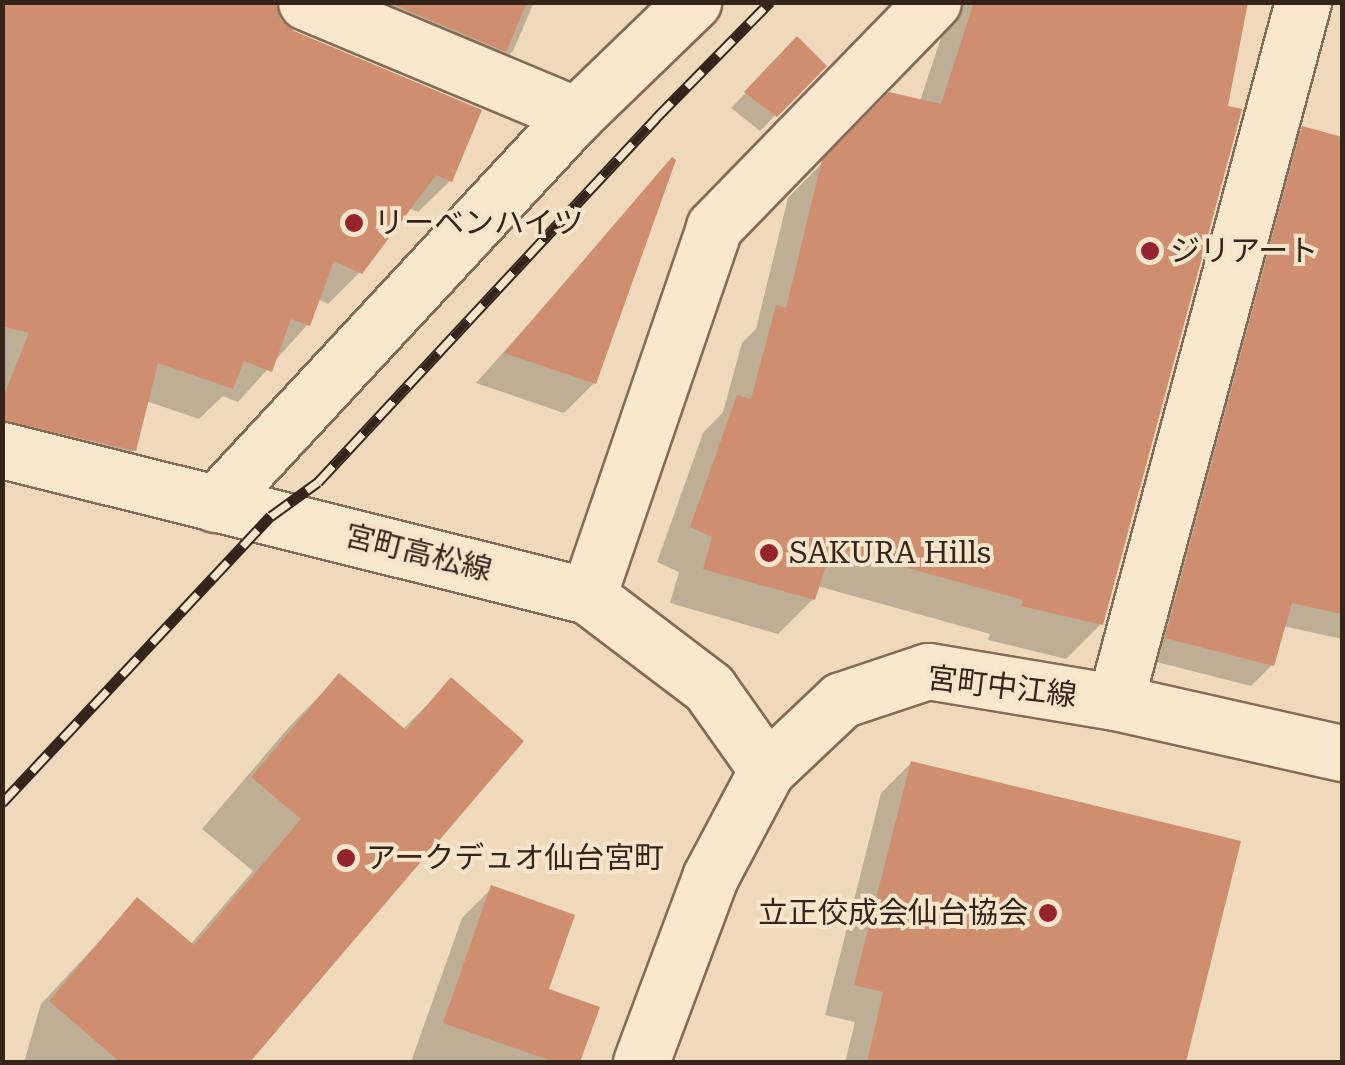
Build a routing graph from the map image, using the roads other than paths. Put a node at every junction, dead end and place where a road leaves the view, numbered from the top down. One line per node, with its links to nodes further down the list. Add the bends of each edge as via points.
1 (306, 2): 5 (street)
2 (693, 2): 5 (street)
3 (933, 2): 8 (street, via 714,227)
4 (1303, 2): 9 (street)
5 (576, 116): 7 (street)
6 (2, 450): 7 (street, 宮町高松線)
7 (215, 504): 8 (street, 宮町高松線)
8 (588, 596): 11 (street, 宮町高松線, via 708,688)
9 (1115, 702): 10 (street, 宮町中江線); 11 (street, 宮町中江線, via 928,671 841,700)
10 (1342, 752)
11 (767, 770): 12 (street, 宮町中江線, via 710,876)
12 (641, 1062)

